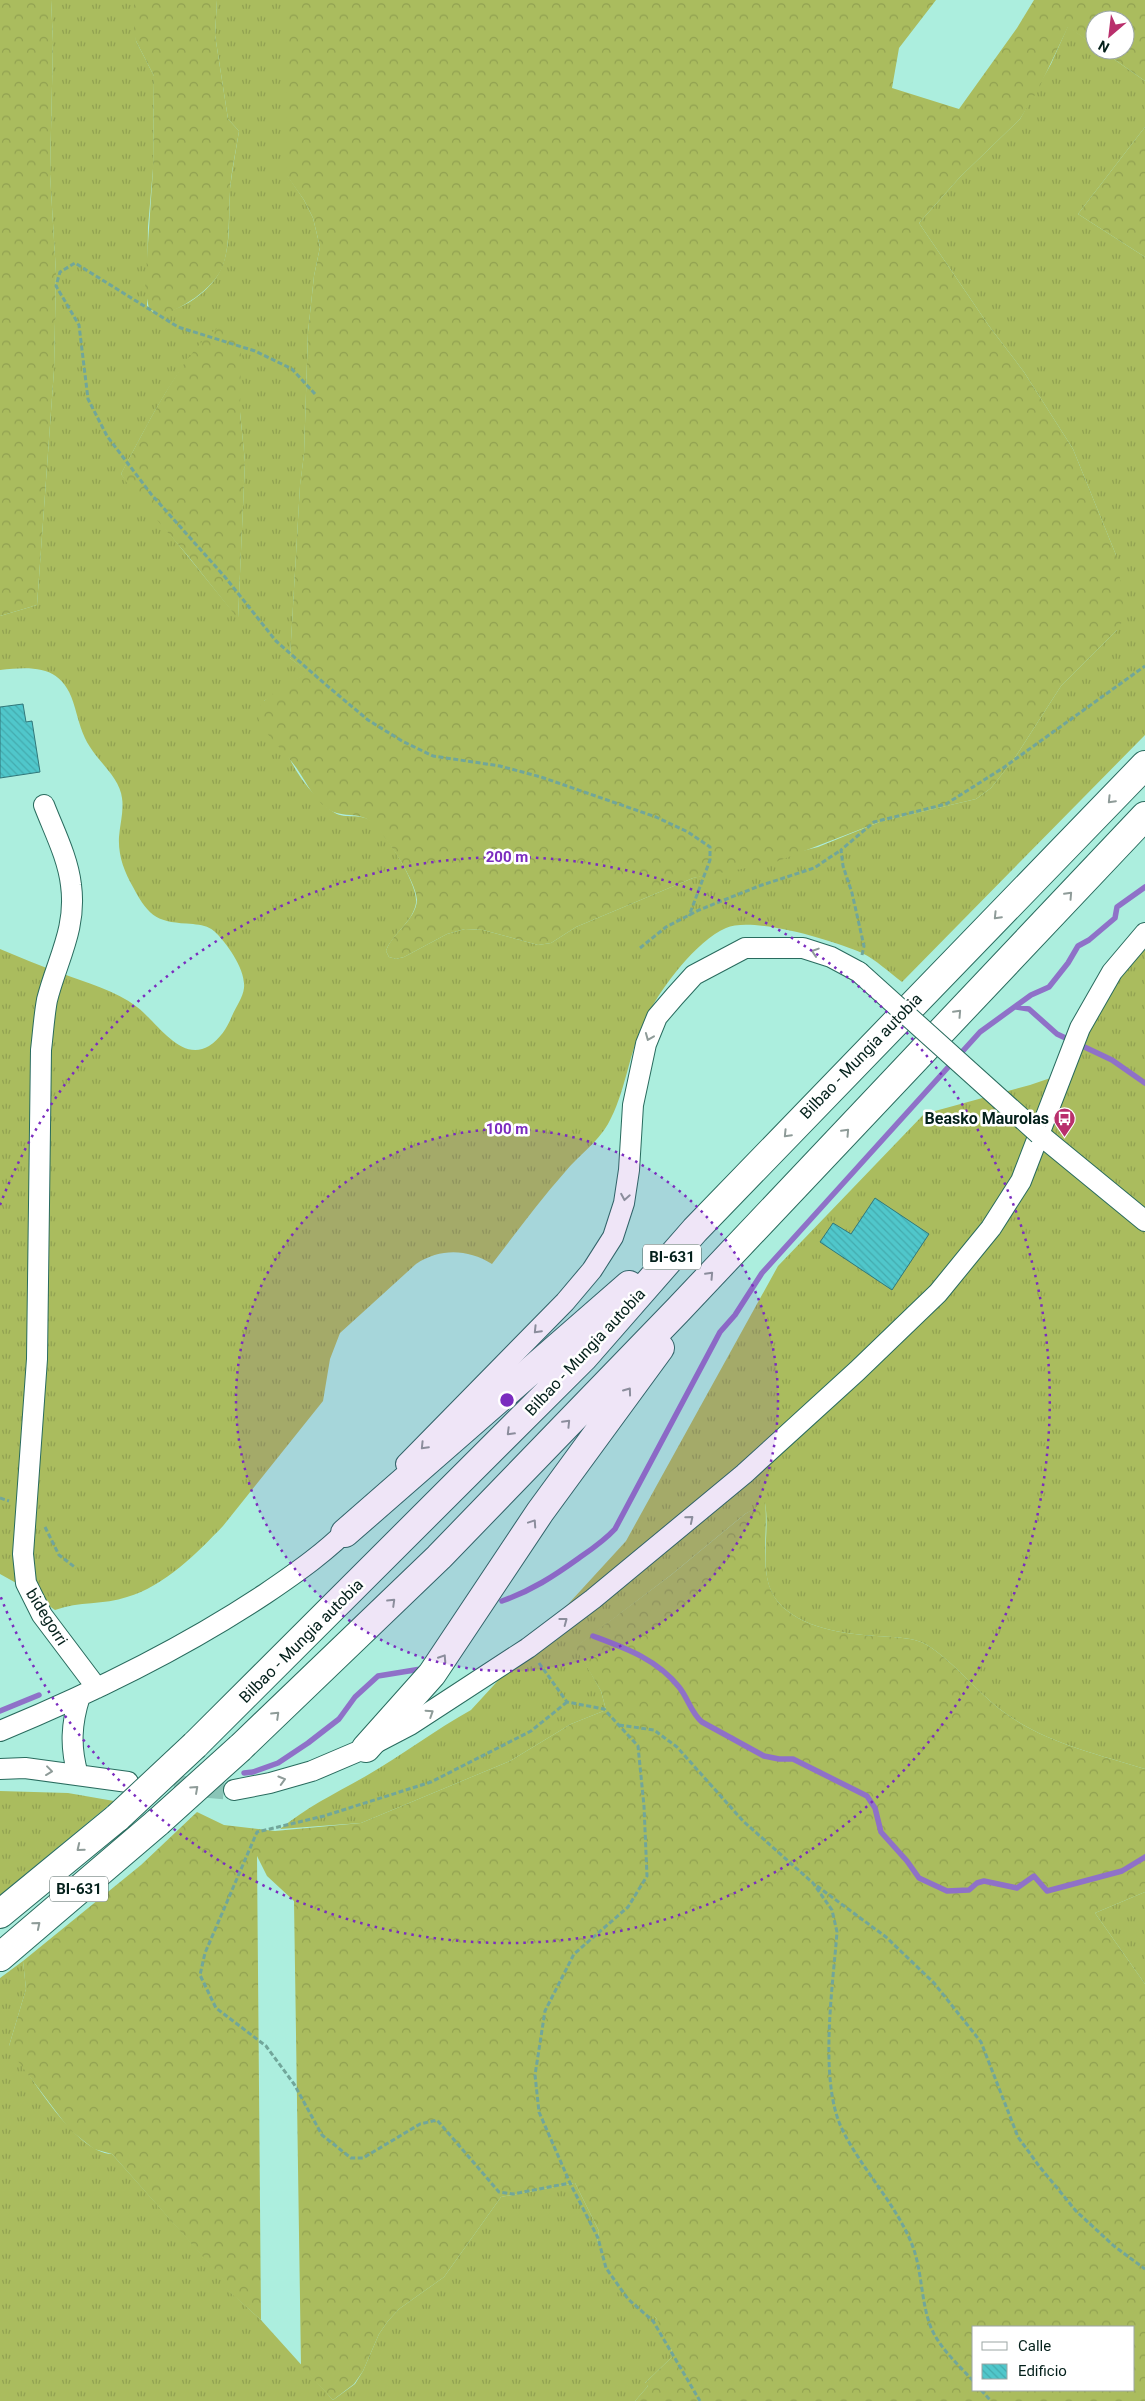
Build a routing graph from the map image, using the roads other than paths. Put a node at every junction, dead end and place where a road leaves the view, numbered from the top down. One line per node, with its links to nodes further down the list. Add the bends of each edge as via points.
1 (1145, 765): 7 (highway, Bilbao - Mungia autobia / BI-631, one-way to 7)
2 (44, 806): 10 (street, bidegorri, via 71,885 71,906 70,930 47,1002 41,1050 37,1359 23,1554 26,1583)
3 (1145, 816): 8 (highway, Bilbao - Mungia autobia / BI-631, one-way to 3)
4 (1145, 933): 5 (street, via 1112,972 1080,1028)
5 (1039, 1134): 6 (street); 9 (street, one-way to 9, bridge, via 860,972 831,957 803,948 745,948 694,975 657,1017 646,1044 633,1105 624,1203 613,1237 592,1270 565,1302 407,1463); 12 (street, one-way to 5, via 410,1726 528,1648 593,1600 744,1474 938,1293 990,1228 1021,1181)
6 (1145, 1221)
7 (695, 1230): 9 (highway, via 566,1338); 17 (highway, Bilbao - Mungia autobia / BI-631, one-way to 17, bridge, via 584,1357 195,1745 118,1817)
8 (677, 1310): 12 (highway, one-way to 8, via 432,1674 540,1512 661,1346); 18 (highway, Bilbao - Mungia autobia / BI-631, one-way to 8, bridge, via 240,1748 439,1557)
9 (345, 1533): 10 (street, via 241,1610 184,1644)
10 (88, 1692): 11 (street); 14 (street, via 73,1718 71,1738)
11 (0, 1731)
12 (366, 1748): 16 (street, one-way to 12, via 312,1771)
13 (0, 1768): 14 (street, one-way to 14)
14 (78, 1775): 15 (street)
15 (128, 1782)
16 (234, 1790)
17 (0, 1914)
18 (0, 1957)

